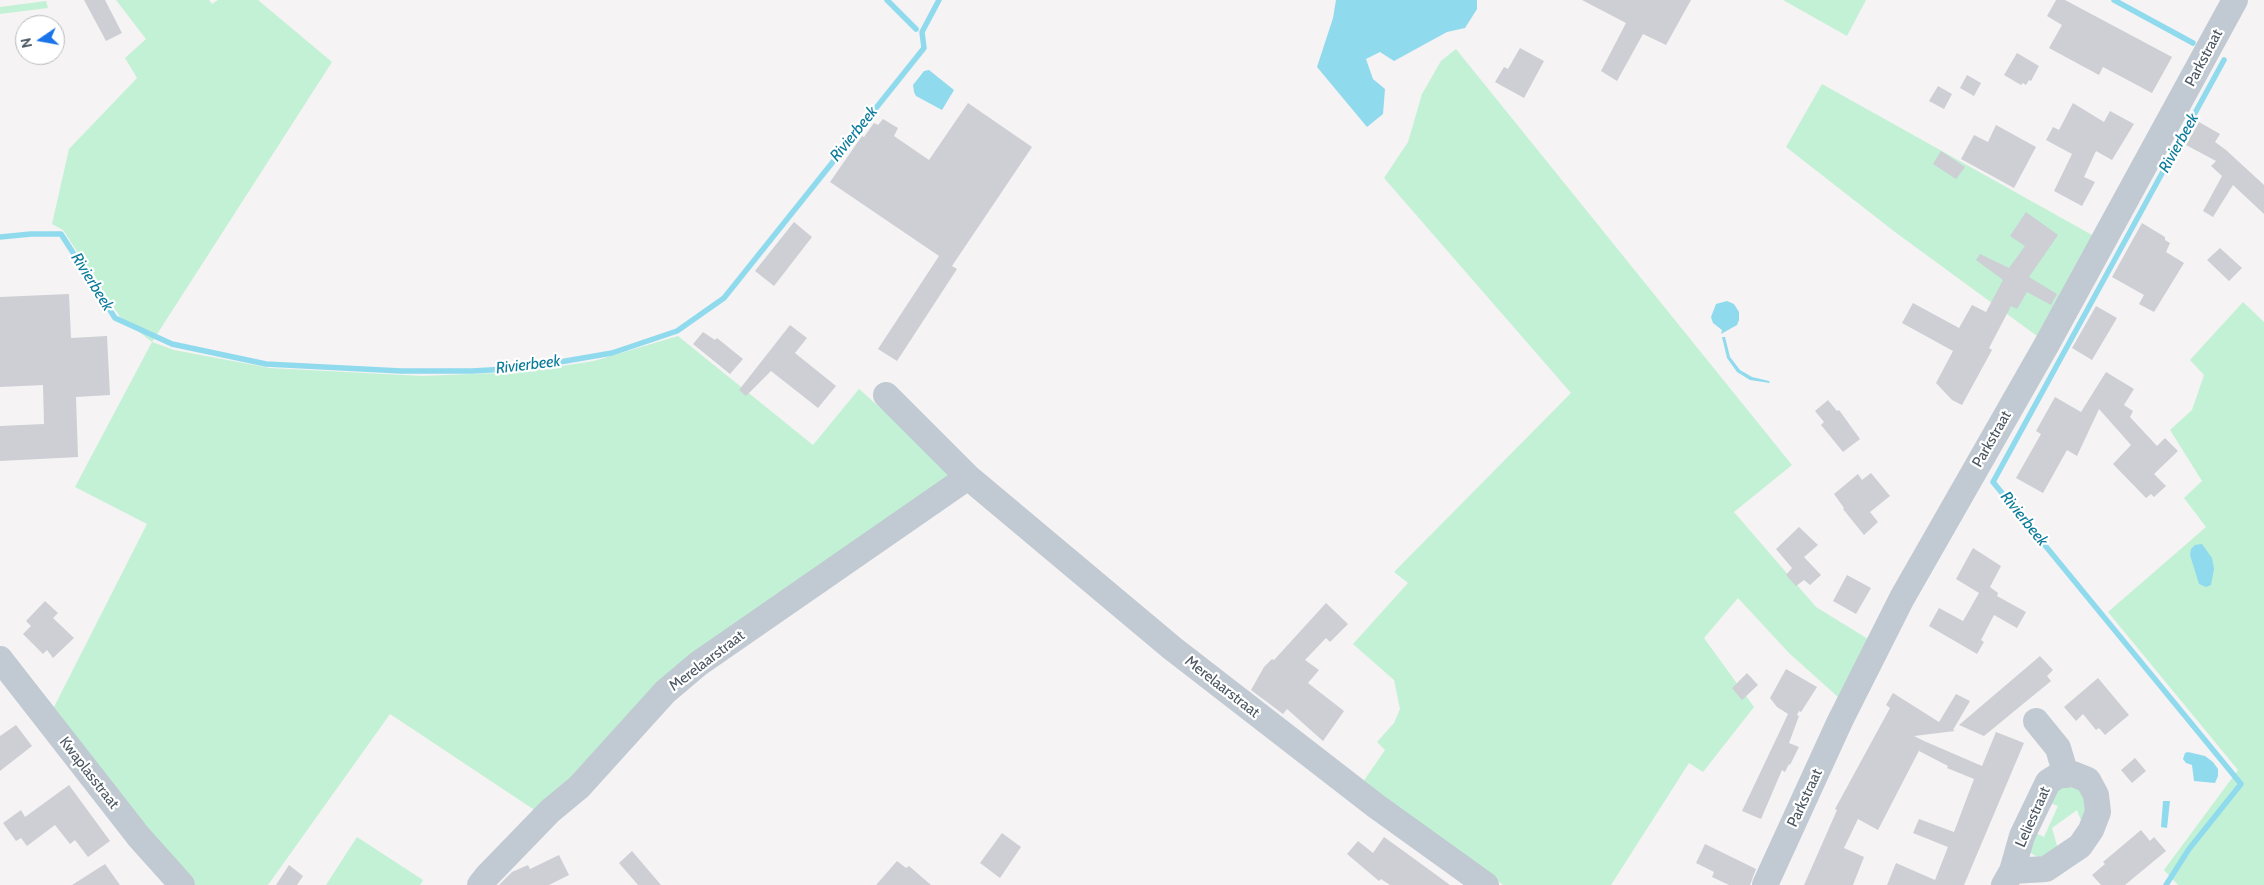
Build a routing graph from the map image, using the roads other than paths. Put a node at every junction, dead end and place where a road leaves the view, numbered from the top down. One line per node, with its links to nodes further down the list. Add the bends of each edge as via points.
1 (2235, 0): 11 (street, Parkstraat, via 2047,344 1902,598 1840,722)
2 (886, 395): 3 (street, Merelaarstraat)
3 (968, 477): 9 (street, Merelaarstraat, via 698,664 665,692 584,782 550,811); 10 (street, Merelaarstraat, via 1180,654 1376,806)
4 (0, 659): 8 (street, Kwaplasstraat, via 139,837)
5 (2036, 721): 6 (street, Leliestraat, via 2058,748)
6 (2066, 775): 7 (street, Leliestraat, via 2059,775 2048,782 2022,836); 7 (street, Leliestraat, via 2073,774 2088,780 2096,795 2098,812 2091,830 2080,846 2046,869)
7 (2008, 878)
8 (182, 885)
9 (480, 885)
10 (1486, 885)
11 (1765, 885)

